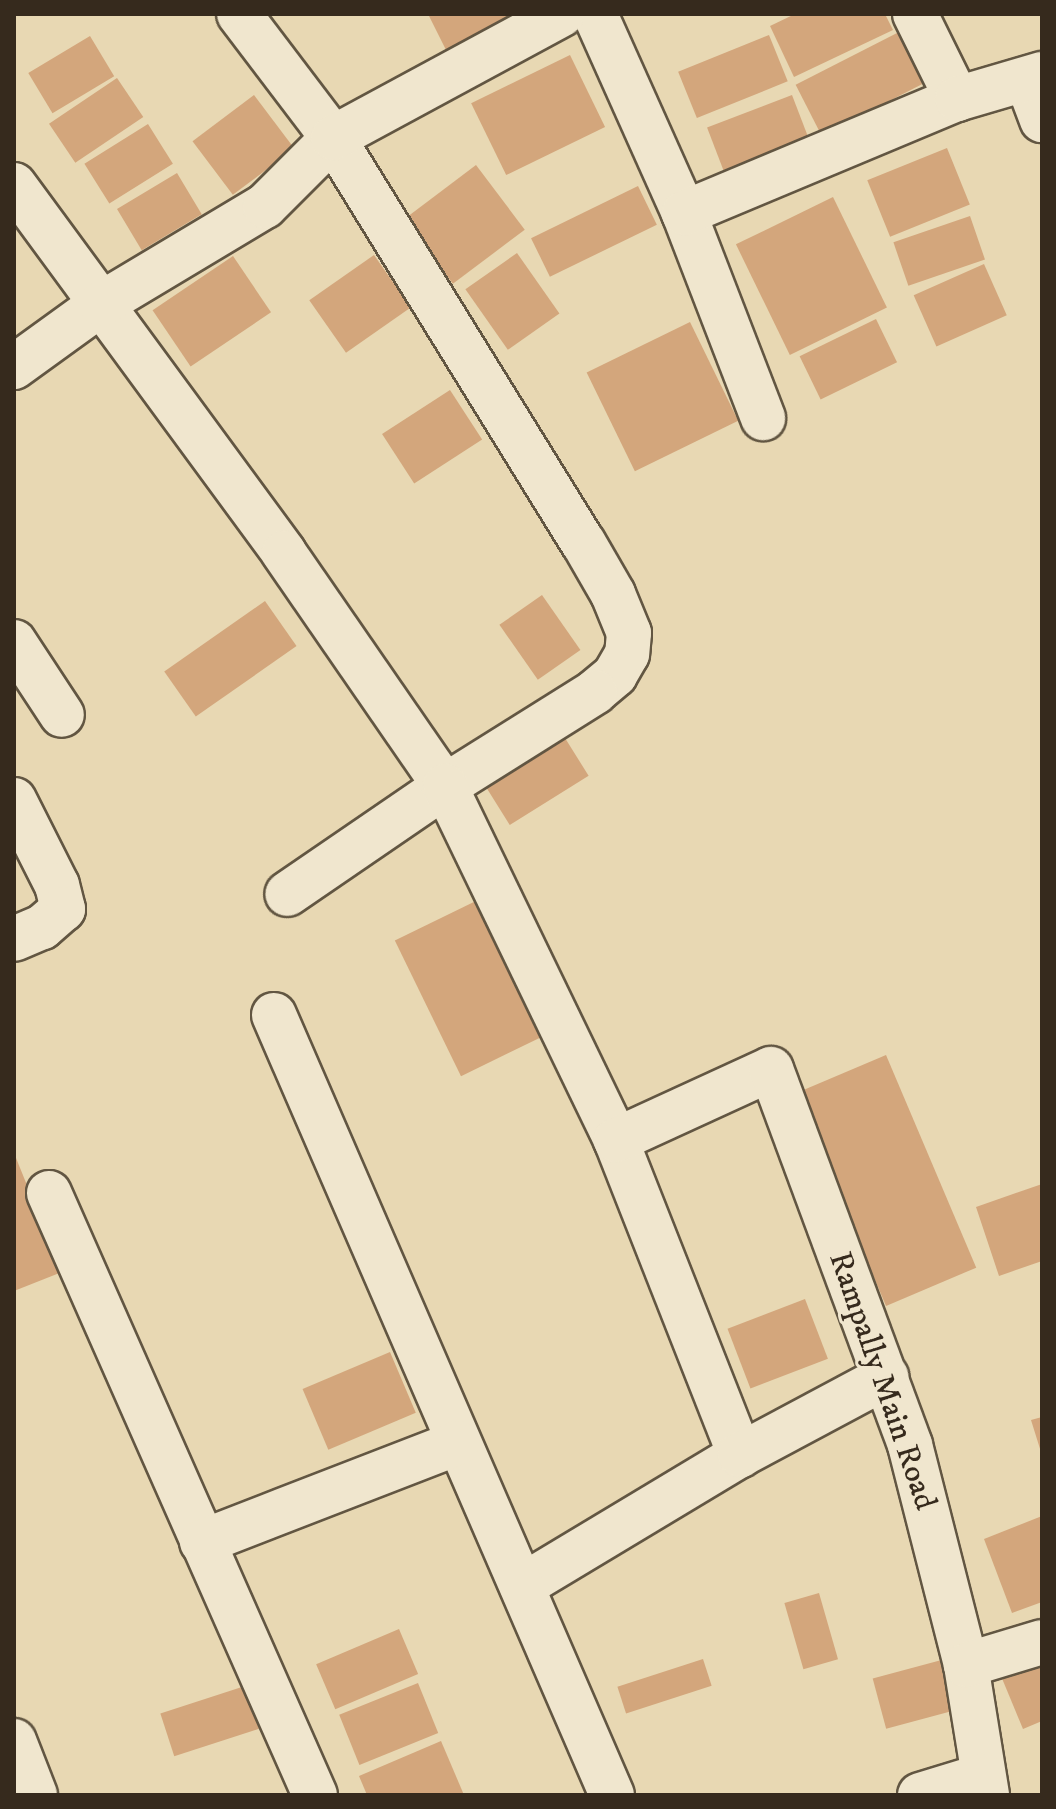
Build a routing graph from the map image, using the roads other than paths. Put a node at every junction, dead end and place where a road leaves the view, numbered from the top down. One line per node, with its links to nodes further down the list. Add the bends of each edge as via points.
1 (239, 14): 7 (street)
2 (562, 14): 7 (street)
3 (595, 14): 9 (street)
4 (915, 14): 6 (street)
5 (1037, 91): 6 (street)
6 (957, 99): 9 (street)
7 (333, 138): 10 (street, via 265,206); 15 (street, via 583,542 629,633 627,654 615,675 595,692)
8 (14, 185): 10 (street)
9 (684, 213): 12 (street)
10 (101, 304): 11 (street); 15 (street, via 284,553)
11 (14, 367)
12 (763, 418)
13 (14, 642): 14 (street)
14 (62, 715)
15 (445, 786): 17 (street); 20 (street)
16 (14, 800): 18 (street, via 57,885 63,909 42,927)
17 (287, 894)
18 (14, 939)
19 (274, 1015): 23 (street)
20 (616, 1140): 22 (street, Rampally Main Road, via 771,1069); 24 (street)
21 (49, 1193): 25 (street)
22 (886, 1377): 24 (street); 28 (street, Rampally Main Road, via 910,1445)
23 (457, 1443): 25 (street); 26 (street)
24 (740, 1455): 26 (street)
25 (202, 1542): 32 (street)
26 (522, 1586): 33 (street)
27 (1042, 1642): 28 (street)
28 (966, 1665): 30 (street, Rampally Main Road)
29 (14, 1741): 31 (street)
30 (984, 1785): 34 (street)
31 (35, 1795)
32 (315, 1795)
33 (612, 1795)
34 (920, 1795)

